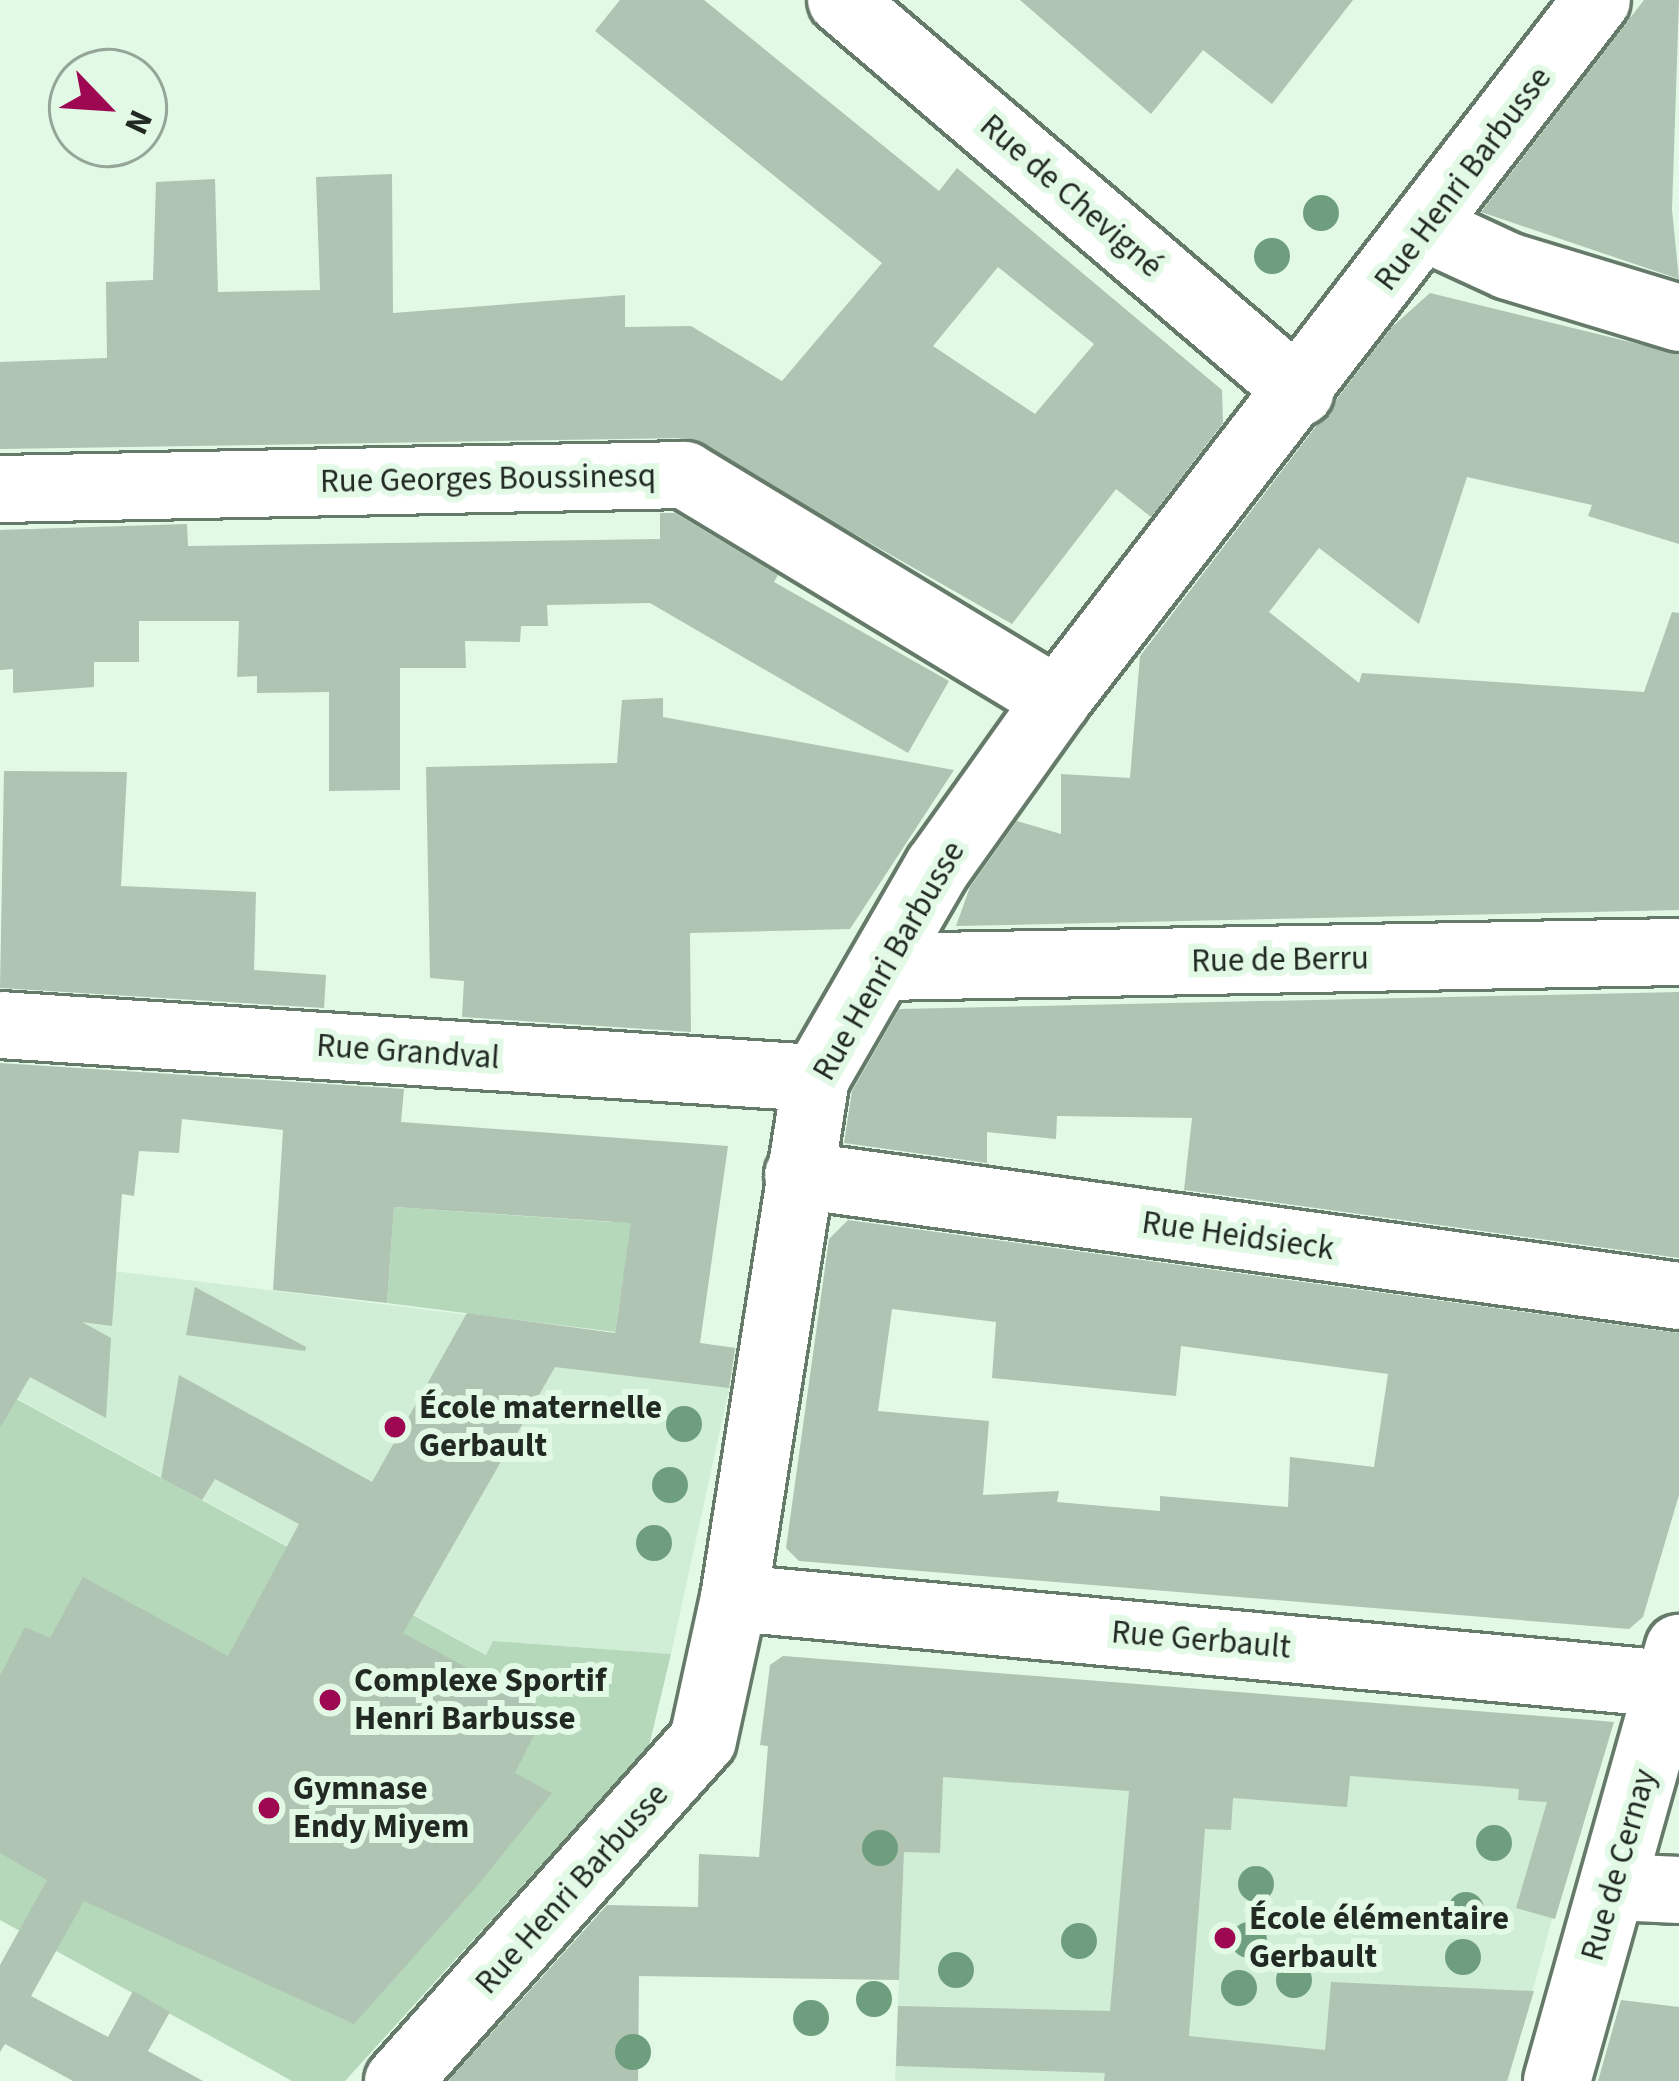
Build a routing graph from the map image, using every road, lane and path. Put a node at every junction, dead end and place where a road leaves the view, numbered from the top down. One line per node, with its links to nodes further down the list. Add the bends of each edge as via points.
1 (841, 0): 5 (street, Rue de Chevigné)
2 (1592, 2): 3 (street, Rue Henri Barbusse)
3 (1428, 229): 4 (street, via 1508,266); 5 (street, Rue Henri Barbusse)
4 (1679, 318)
5 (1300, 392): 7 (street, Rue Henri Barbusse)
6 (0, 490): 7 (street, Rue Georges Boussinesq, via 685,476)
7 (1057, 700): 9 (street, Rue Henri Barbusse, via 938,867)
8 (1679, 952): 9 (street, Rue de Berru)
9 (882, 967): 11 (street, Rue Henri Barbusse)
10 (0, 1025): 11 (street, Rue Grandval)
11 (816, 1078): 12 (street, Rue Henri Barbusse)
12 (797, 1175): 13 (street, Rue Heidsieck); 14 (street, Rue Henri Barbusse)
13 (1679, 1296)
14 (734, 1598): 15 (street, Rue Gerbault); 18 (street, Rue Henri Barbusse, via 695,1752)
15 (1674, 1666): 16 (street, Rue de Cernay)
16 (1615, 1887): 17 (street); 19 (street, Rue de Cernay)
17 (1679, 1891)
18 (398, 2081)
19 (1557, 2081)

